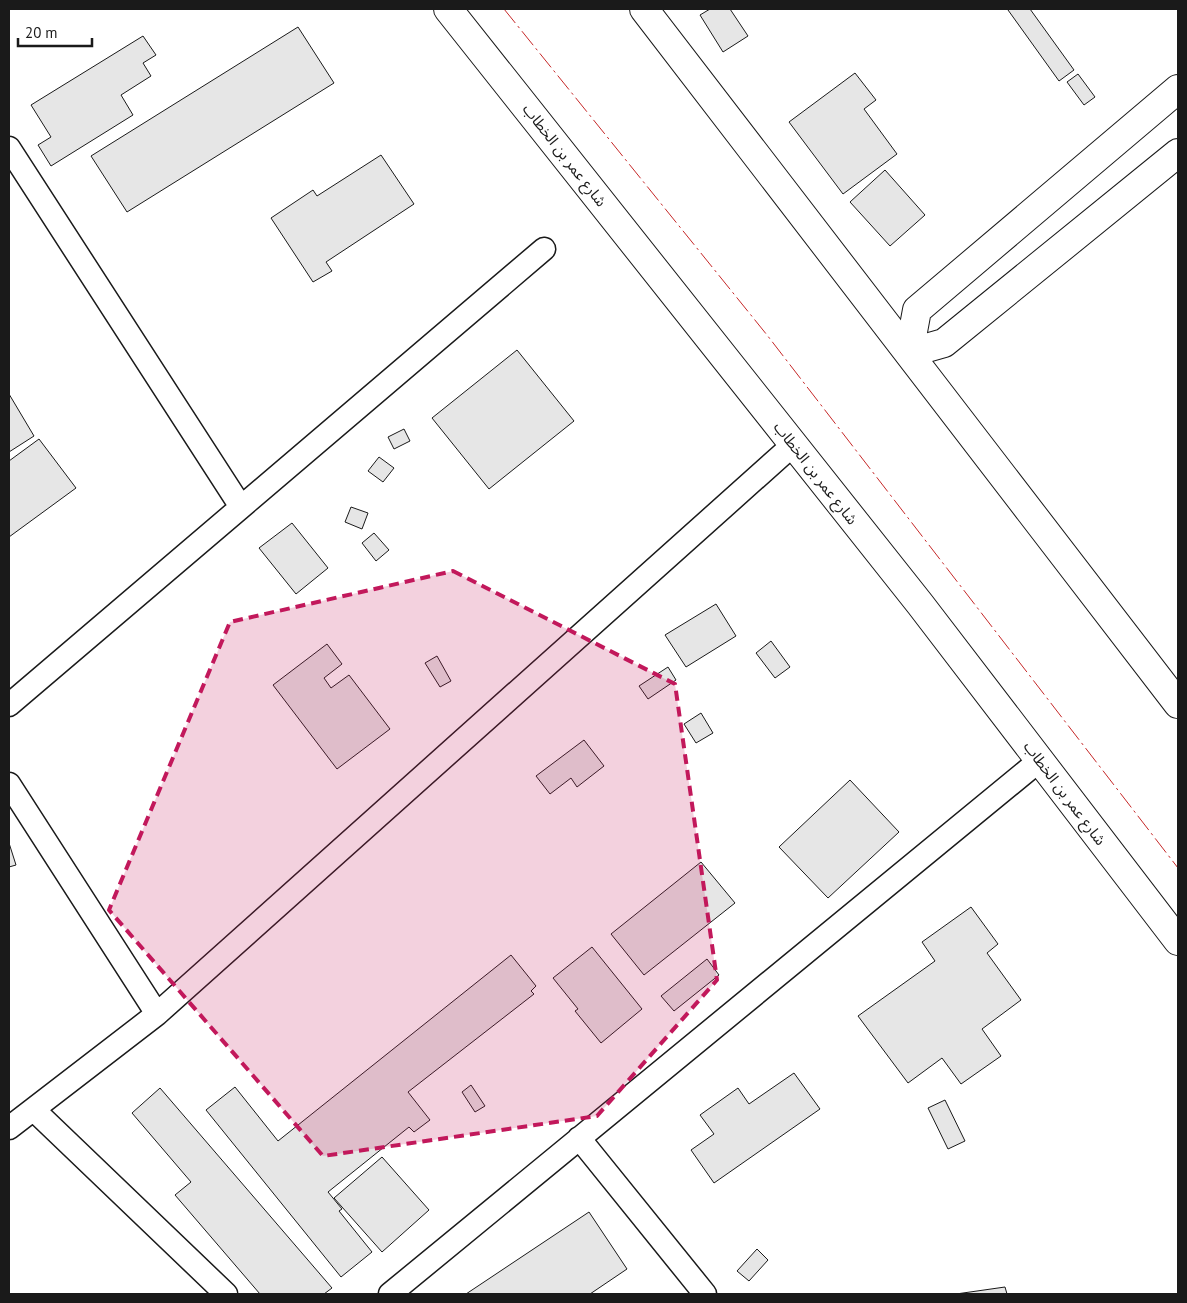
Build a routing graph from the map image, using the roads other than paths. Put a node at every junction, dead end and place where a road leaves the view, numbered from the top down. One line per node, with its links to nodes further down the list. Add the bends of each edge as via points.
1 (448, 9): 8 (main road, شارع عمر بن الخطاب)
2 (644, 9): 7 (main road)
3 (1178, 89): 7 (main road, via 917,310)
4 (9, 148): 9 (street)
5 (1178, 153): 7 (main road, via 944,343)
6 (544, 249): 9 (street)
7 (909, 352): 10 (main road)
8 (794, 444): 12 (main road, شارع عمر بن الخطاب); 15 (street)
9 (241, 507): 11 (street)
10 (1178, 701)
11 (9, 705)
12 (1040, 760): 14 (main road, شارع عمر بن الخطاب); 18 (street)
13 (9, 784): 15 (street)
14 (1178, 941)
15 (157, 1014): 16 (street)
16 (34, 1110): 17 (street); 19 (street)
17 (9, 1128)
18 (579, 1138): 20 (street); 21 (street)
19 (226, 1294)
20 (390, 1294)
21 (705, 1294)

